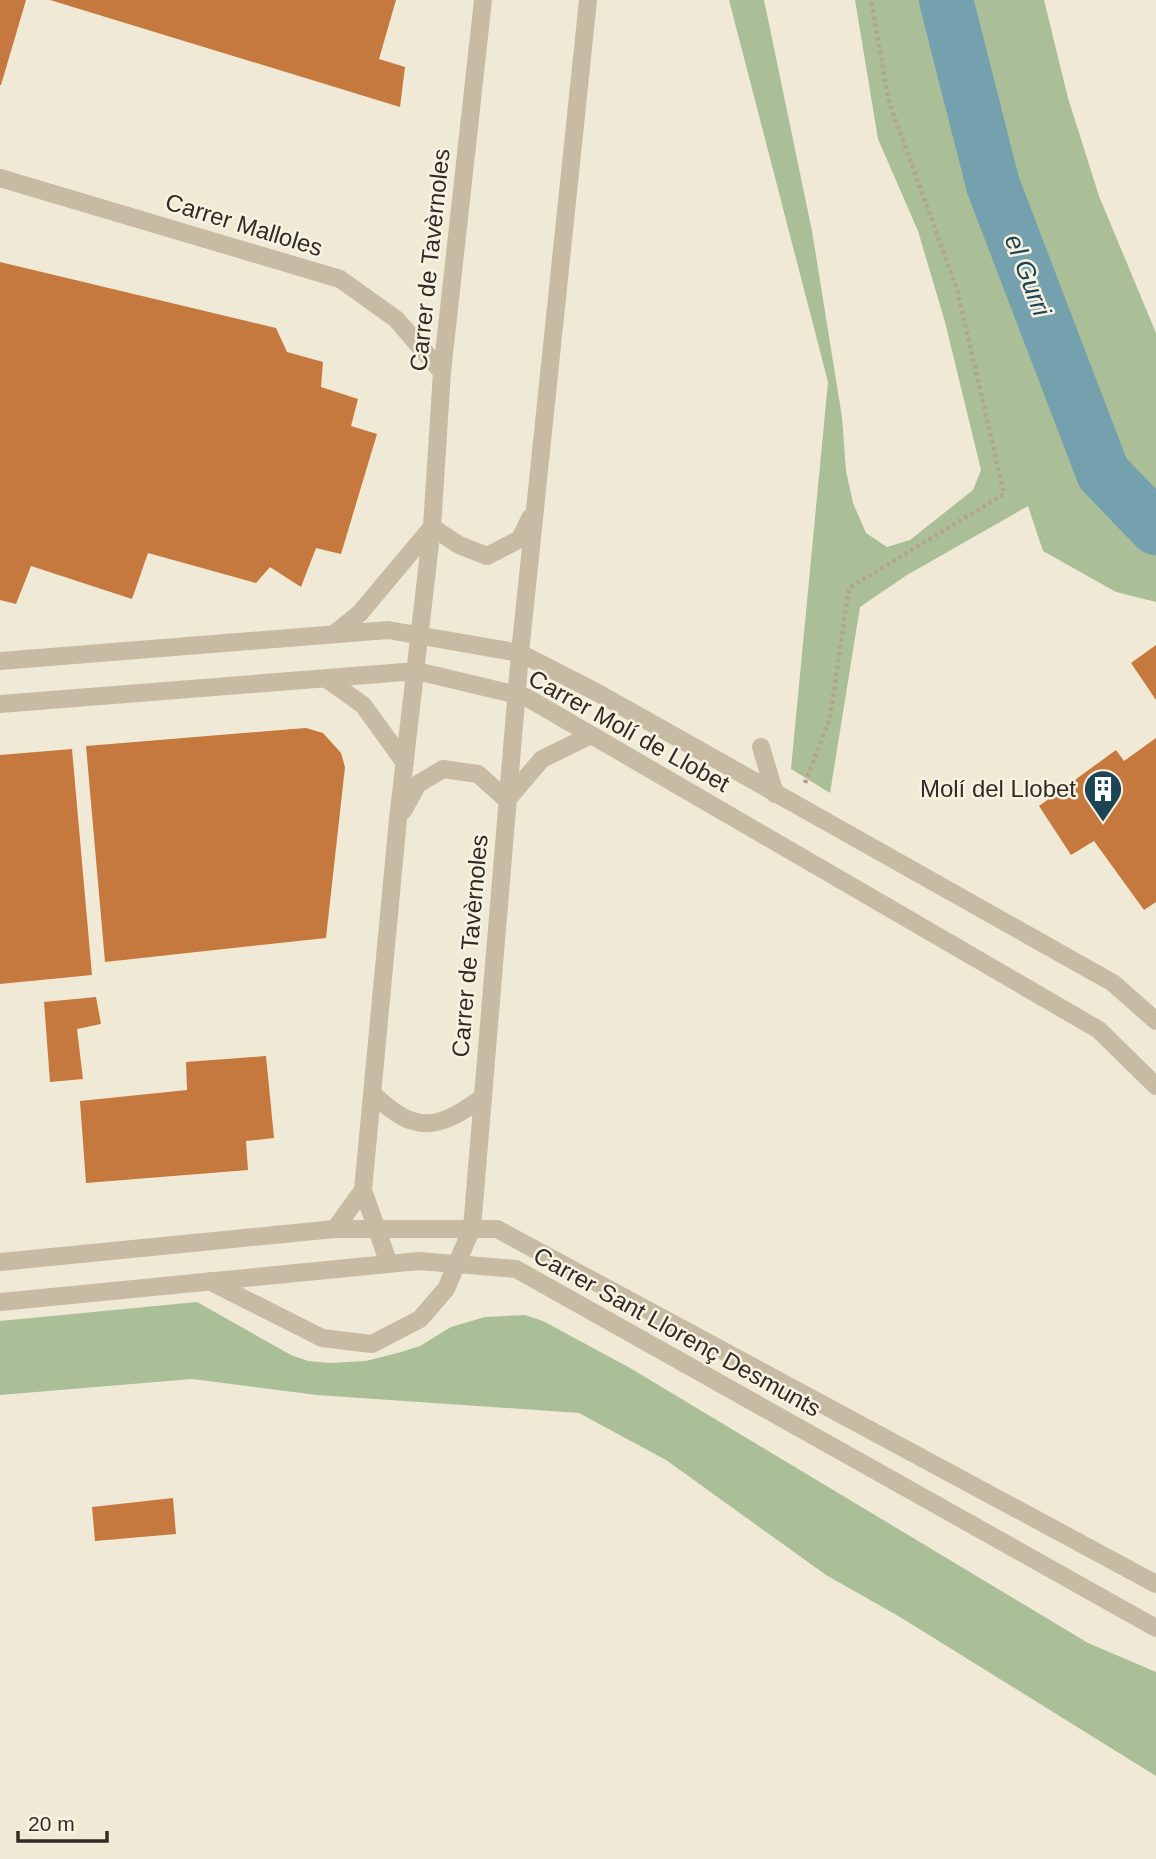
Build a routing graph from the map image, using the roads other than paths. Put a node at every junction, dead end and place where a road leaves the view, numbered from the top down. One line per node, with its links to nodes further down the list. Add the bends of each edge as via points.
1 (483, 0): 4 (street, Carrer de Tavèrnoles)
2 (588, 0): 5 (street, Carrer de Tavèrnoles)
3 (0, 178): 4 (street, Carrer Malloles, via 340,279 396,319)
4 (442, 372): 6 (street, Carrer de Tavèrnoles)
5 (535, 509): 6 (street, Carrer de Tavèrnoles, via 520,539 487,556); 9 (street, Carrer de Tavèrnoles)
6 (432, 527): 7 (street, via 360,613); 8 (street, Carrer de Tavèrnoles)
7 (334, 634): 8 (street, Carrer Molí de Llobet, via 388,629); 10 (street, Carrer Molí de Llobet)
8 (421, 636): 9 (street, Carrer Molí de Llobet); 11 (street, Carrer de Tavèrnoles)
9 (520, 653): 13 (street, Carrer de Tavèrnoles); 18 (street, Carrer Molí de Llobet)
10 (0, 661)
11 (417, 671): 12 (street, Carrer Molí de Llobet); 13 (street, Carrer Molí de Llobet); 17 (street, Carrer de Tavèrnoles)
12 (324, 678): 14 (street, Carrer Molí de Llobet); 17 (street, via 363,705)
13 (516, 694): 15 (street, Carrer Molí de Llobet); 19 (street, Carrer de Tavèrnoles)
14 (0, 704)
15 (591, 735): 19 (street, via 542,759); 22 (street, Carrer Molí de Llobet, via 1099,1030)
16 (761, 747): 18 (street)
17 (405, 763): 20 (street, Carrer de Tavèrnoles)
18 (775, 793): 21 (street, Carrer Molí de Llobet, via 1113,983)
19 (507, 800): 20 (street, Carrer de Tavèrnoles, via 478,774 443,769 418,784); 24 (street, Carrer de Tavèrnoles)
20 (398, 819): 23 (street, Carrer de Tavèrnoles)
21 (1156, 1021)
22 (1156, 1086)
23 (373, 1094): 24 (street, via 412,1123 462,1113); 25 (street, Carrer de Tavèrnoles)
24 (483, 1097): 26 (street, Carrer de Tavèrnoles)
25 (363, 1190): 27 (street, Carrer de Tavèrnoles); 28 (street, Carrer de Tavèrnoles)
26 (472, 1228): 28 (street, Carrer Sant Llorenç Desmunts); 31 (street, Carrer de Tavèrnoles); 34 (street, Carrer Sant Llorenç Desmunts, via 497,1228)
27 (335, 1229): 28 (street, Carrer Sant Llorenç Desmunts); 29 (street, Carrer Sant Llorenç Desmunts)
28 (377, 1229): 30 (street, Carrer de Tavèrnoles)
29 (0, 1262)
30 (389, 1264): 31 (street, Carrer Sant Llorenç Desmunts); 32 (street, Carrer Sant Llorenç Desmunts)
31 (457, 1264): 32 (street, Carrer de Tavèrnoles, via 446,1289 420,1319 372,1344 322,1338); 35 (street, Carrer Sant Llorenç Desmunts, via 516,1269)
32 (209, 1282): 33 (street, Carrer Sant Llorenç Desmunts)
33 (0, 1302)
34 (1156, 1584)
35 (1156, 1629)

